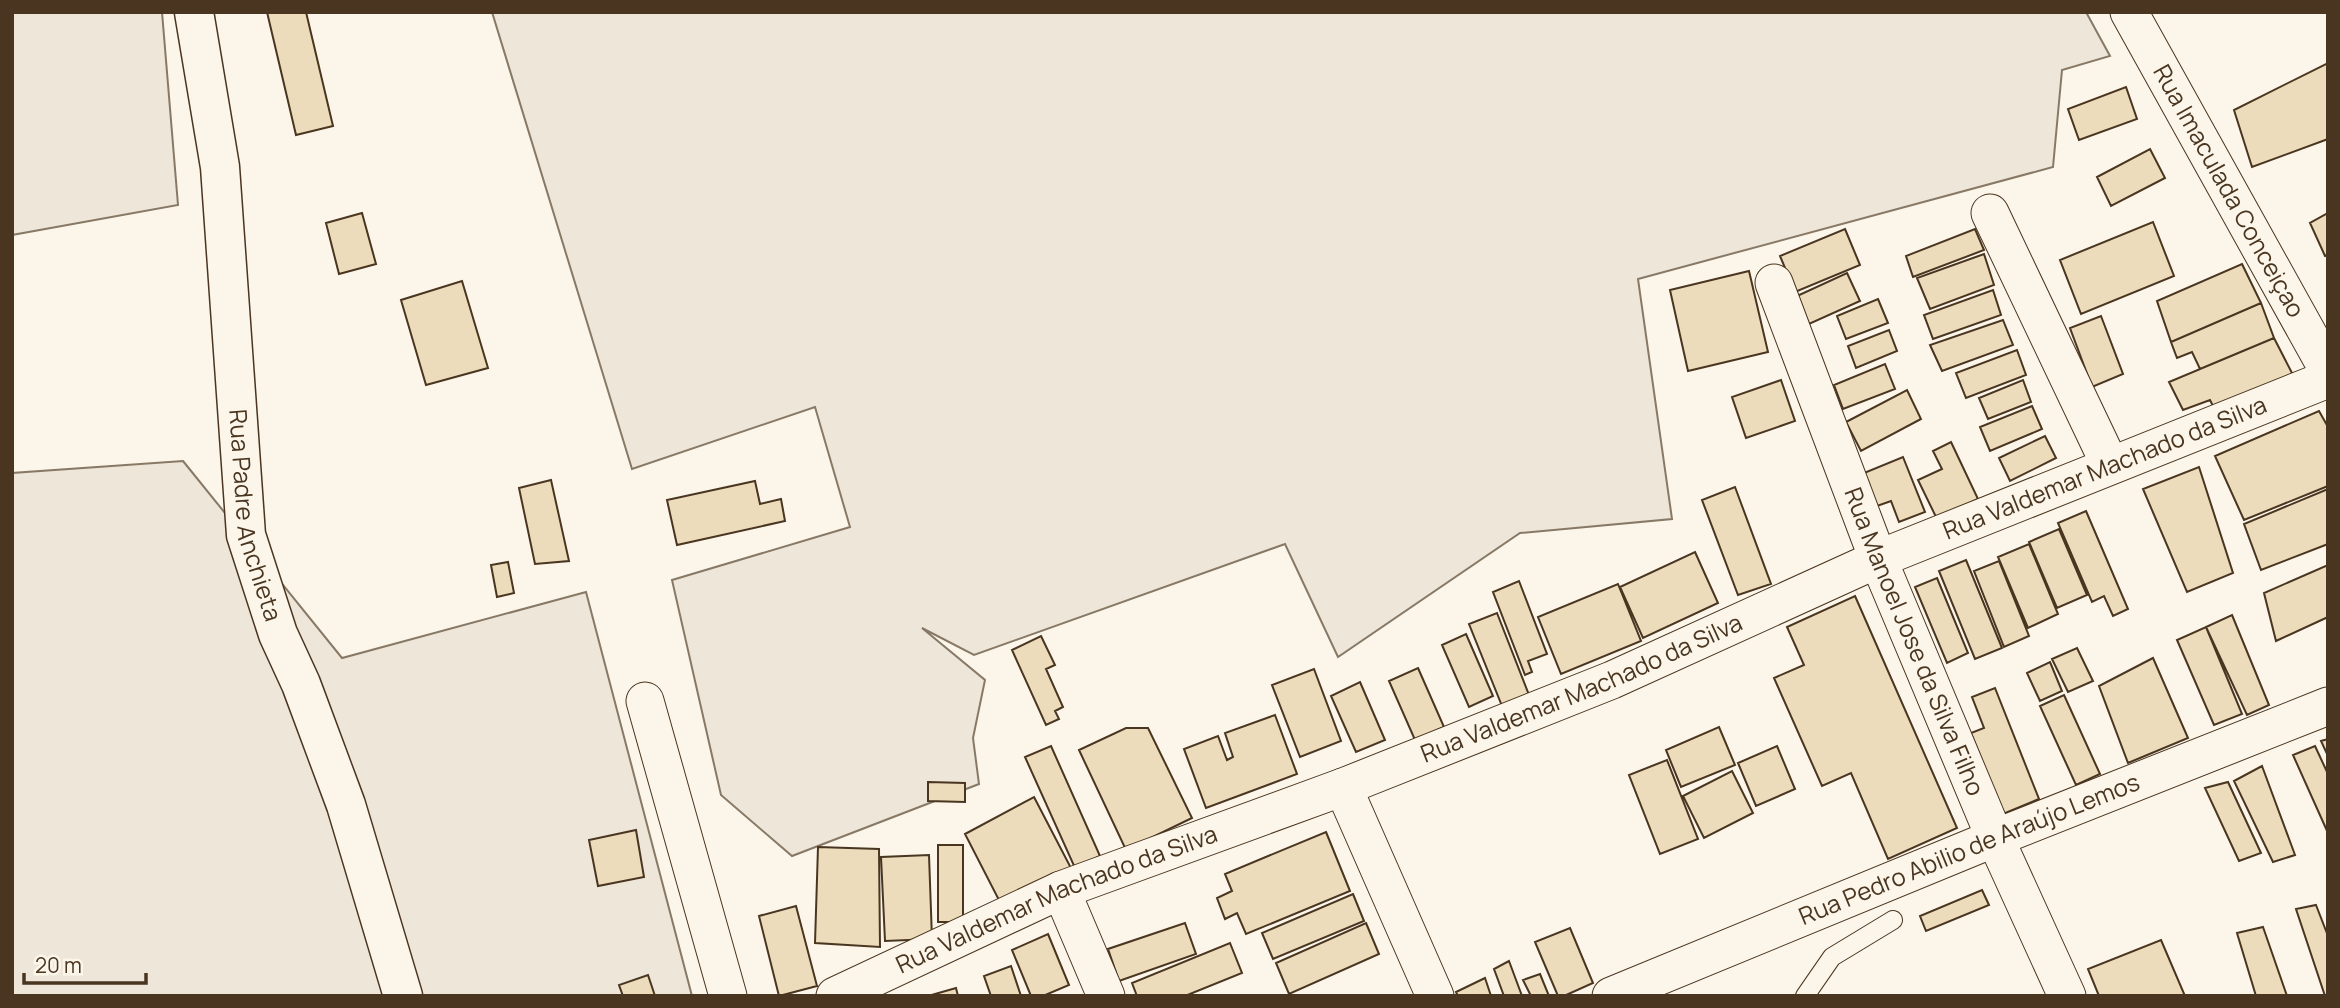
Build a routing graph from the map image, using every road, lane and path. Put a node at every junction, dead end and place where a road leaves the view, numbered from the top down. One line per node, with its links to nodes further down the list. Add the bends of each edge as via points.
1 (194, 12): 15 (street, Rua Padre Anchieta, via 220,167 246,535 270,611 346,804)
2 (2129, 12): 5 (street, Rua Imaculada Conceiçao)
3 (1990, 213): 7 (street)
4 (1774, 283): 8 (street, Rua Manoel Jose da Silva Filho)
5 (2328, 370)
6 (2328, 379): 7 (street, Rua Valdemar Machado da Silva)
7 (2110, 465): 8 (street, Rua Valdemar Machado da Silva)
8 (1878, 559): 11 (street, Rua Valdemar Machado da Silva, via 1612,680); 12 (street, Rua Manoel Jose da Silva Filho)
9 (645, 701): 16 (street)
10 (2328, 706): 12 (street, Rua Pedro Abilio de Araújo Lemos)
11 (1343, 787): 13 (street, Rua Valdemar Machado da Silva); 19 (street)
12 (1995, 838): 20 (street, Rua Pedro Abilio de Araújo Lemos); 22 (street, Rua Manoel Jose da Silva Filho)
13 (1061, 890): 17 (street, Rua Valdemar Machado da Silva); 18 (street)
14 (1893, 920): 21 (lane, via 1832,957)
15 (402, 996)
16 (728, 996)
17 (835, 996)
18 (1106, 996)
19 (1434, 996)
20 (1611, 996)
21 (1804, 996)
22 (2067, 996)

